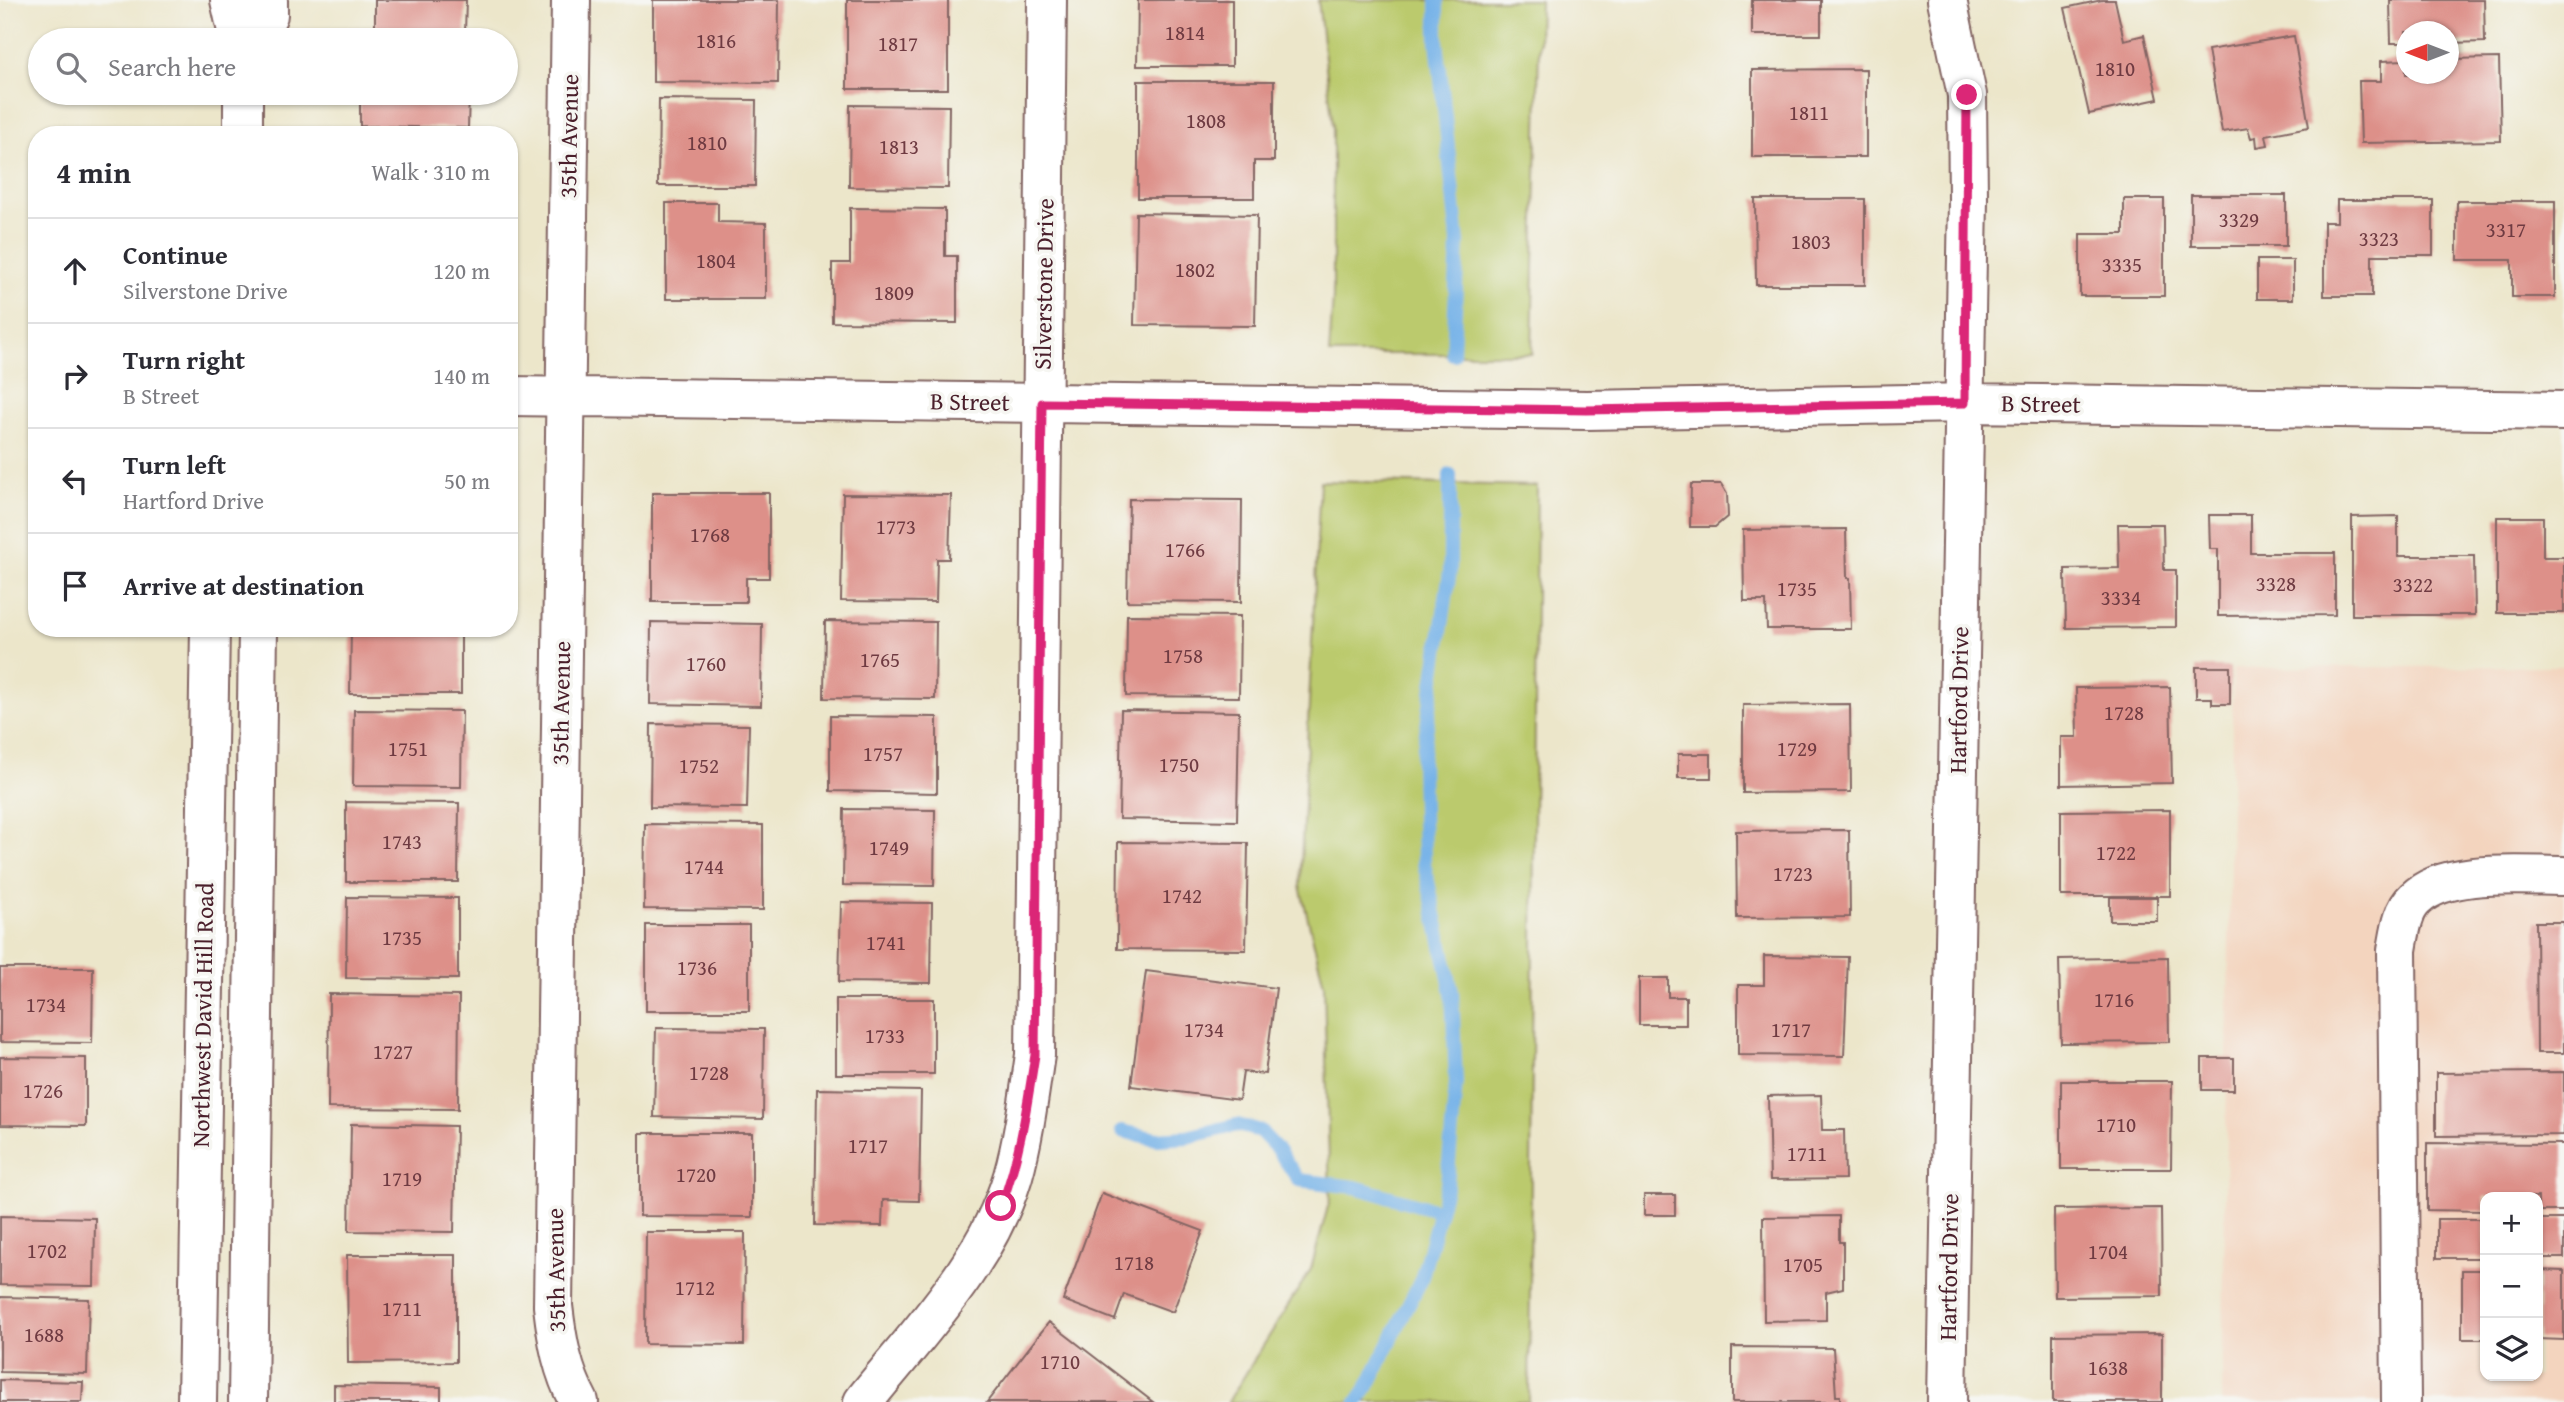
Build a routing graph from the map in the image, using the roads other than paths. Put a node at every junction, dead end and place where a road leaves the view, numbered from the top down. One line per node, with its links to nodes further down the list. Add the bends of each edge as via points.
1 (230, 0): 6 (street)
2 (268, 0): 7 (street, via 268,15)
3 (571, 0): 11 (street, 35th Avenue)
4 (1047, 0): 12 (street, Silverstone Drive)
5 (1947, 0): 13 (street, Hartford Drive, via 1967,95)
6 (236, 28)
7 (261, 28)
8 (243, 105): 9 (street)
9 (243, 126)
10 (518, 396): 11 (street, B Street)
11 (565, 397): 12 (street, B Street); 20 (street, 35th Avenue, via 553,1306 563,1366)
12 (1042, 403): 13 (street, B Street, via 1587,410); 21 (street, Silverstone Drive, via 1035,1055 1025,1119 1012,1178 986,1239)
13 (1965, 403): 14 (street, B Street); 22 (street, Hartford Drive)
14 (2564, 411)
15 (210, 637): 18 (street, Northwest David Hill Road)
16 (258, 637): 19 (street, Northwest David Hill Road)
17 (2564, 876): 23 (street, via 2466,877 2438,884 2414,899 2403,921 2397,950)
18 (197, 1402)
19 (248, 1402)
20 (579, 1402)
21 (863, 1402)
22 (1947, 1402)
23 (2401, 1402)

